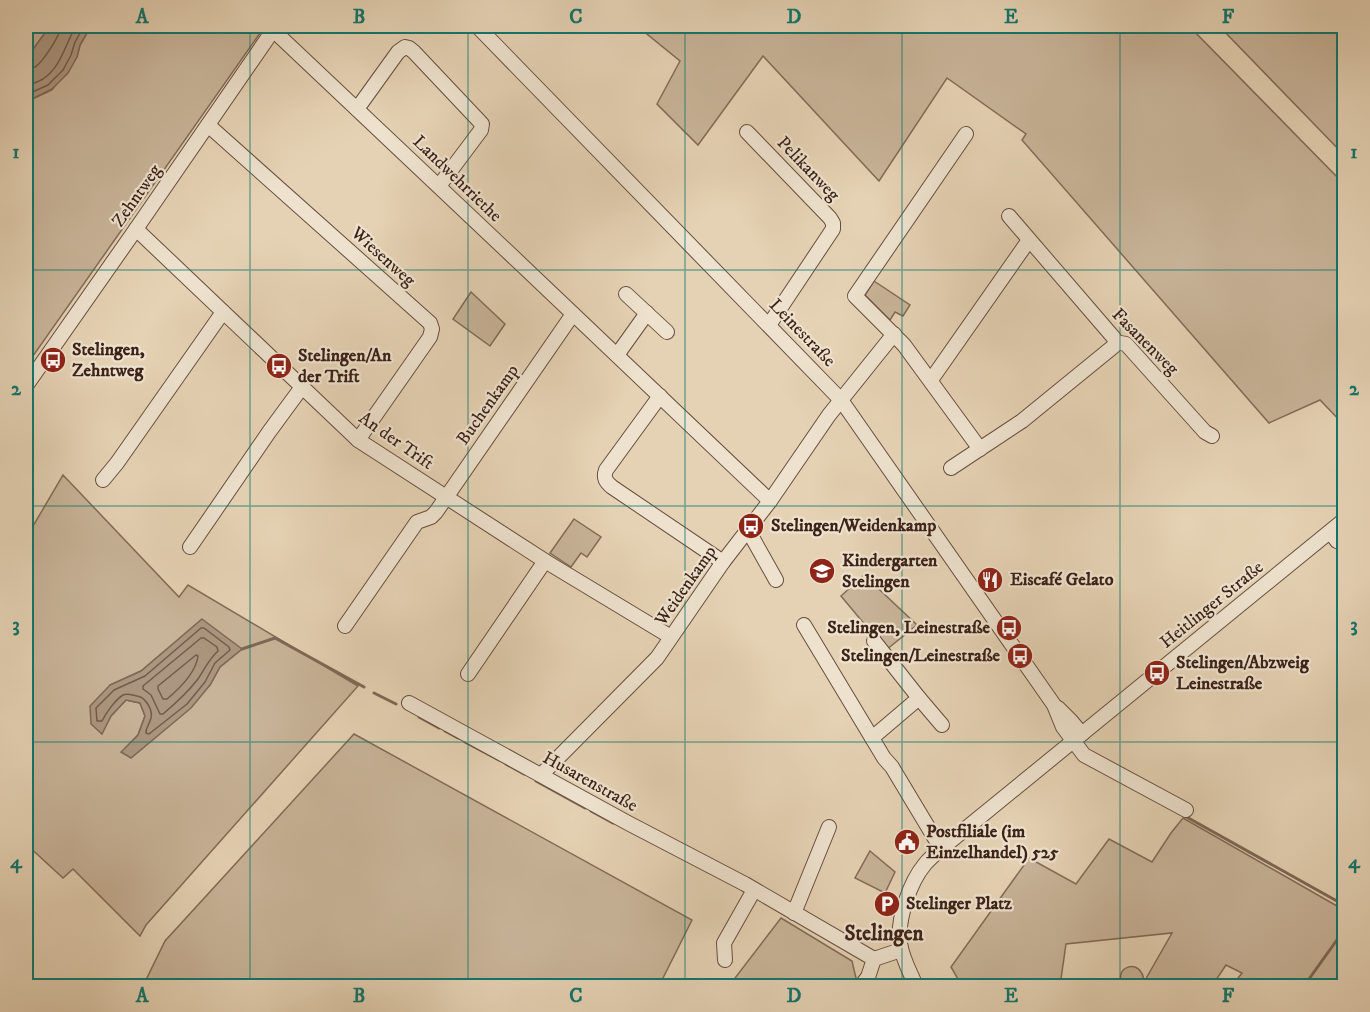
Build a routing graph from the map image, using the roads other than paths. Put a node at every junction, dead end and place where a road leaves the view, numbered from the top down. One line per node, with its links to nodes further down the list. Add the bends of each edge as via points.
1 (477, 26): 15 (street, Leinestraße)
2 (274, 28): 3 (street, Landwehrriethe); 4 (street, Zehntweg)
3 (357, 109): 7 (street, Landwehrriethe); 7 (street, via 398,52 405,47 414,52 482,126)
4 (208, 125): 9 (street, Zehntweg); 26 (street, Wiesenweg, via 430,323 429,337)
5 (747, 132): 15 (street, Pelikanweg, via 833,223 833,229)
6 (966, 134): 17 (street, via 855,296)
7 (439, 186): 14 (street, Landwehrriethe)
8 (1009, 216): 10 (street, Fasanenweg)
9 (136, 229): 12 (street, An der Trift); 21 (street, Zehntweg)
10 (1029, 240): 18 (street, Fasanenweg); 20 (street)
11 (626, 294): 13 (street)
12 (223, 312): 22 (street, An der Trift); 29 (street)
13 (647, 314): 16 (street); 19 (street)
14 (573, 315): 19 (street, Landwehrriethe); 30 (street, Buchenkamp)
15 (769, 325): 24 (street, Leinestraße)
16 (667, 332)
17 (894, 334): 20 (street); 24 (street, Weidenkamp)
18 (1115, 342): 25 (street, Fasanenweg, via 1126,344); 27 (street, via 1022,421)
19 (617, 355): 23 (street, Landwehrriethe)
20 (931, 380): 27 (street)
21 (26, 386)
22 (302, 387): 26 (street, An der Trift); 36 (street)
23 (660, 396): 31 (street, Landwehrriethe); 38 (street, via 606,470 605,478)
24 (841, 400): 31 (street, Weidenkamp); 48 (street, Leinestraße, via 1054,705 1063,727)
25 (1212, 436)
26 (358, 440): 30 (street, An der Trift)
27 (980, 449): 28 (street)
28 (951, 468)
29 (103, 480)
30 (447, 497): 37 (street, An der Trift); 41 (street, Buchenkamp, via 431,517 417,522)
31 (770, 501): 33 (street, Weidenkamp)
32 (1344, 520): 34 (street, Heitlinger Straße)
33 (748, 530): 38 (street, Weidenkamp); 39 (street)
34 (1329, 532): 35 (street); 48 (street, Heitlinger Straße)
35 (1344, 544)
36 (190, 547)
37 (545, 561): 42 (street, An der Trift); 44 (street)
38 (723, 562): 42 (street, Weidenkamp)
39 (776, 580)
40 (804, 625): 49 (street)
41 (345, 626)
42 (671, 637): 50 (street, Weidenkamp, via 657,658)
43 (874, 641): 45 (street)
44 (468, 674)
45 (919, 698): 47 (street); 49 (street)
46 (409, 703): 50 (street, Husarenstraße)
47 (942, 725)
48 (1078, 737): 51 (street, Leinestraße, via 1084,755); 53 (street, Heitlinger Straße)
49 (872, 738): 53 (street)
50 (541, 775): 54 (street, Husarenstraße)
51 (1186, 810)
52 (829, 827): 55 (street)
53 (942, 848): 56 (street, Heitlinger Straße, via 918,874 909,896 900,924)
54 (754, 890): 55 (street, Husarenstraße); 58 (street, via 724,943)
55 (794, 913): 57 (street, Husarenstraße)
56 (901, 950): 57 (street); 60 (street)
57 (874, 959): 59 (street)
58 (725, 960)
59 (861, 987)
60 (916, 987)

